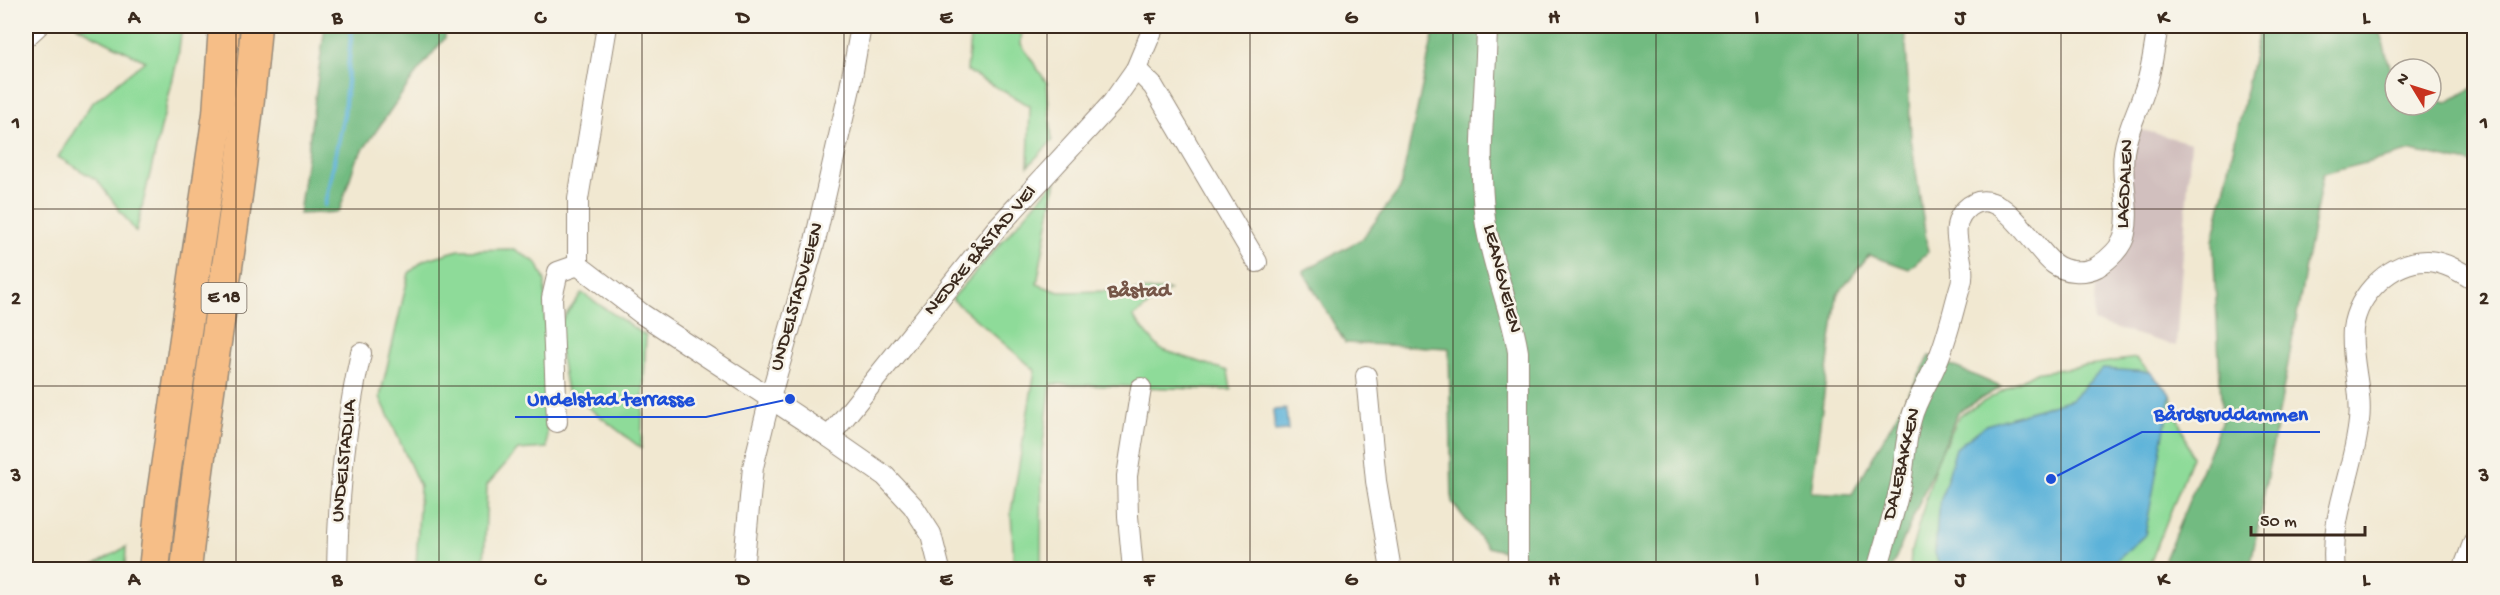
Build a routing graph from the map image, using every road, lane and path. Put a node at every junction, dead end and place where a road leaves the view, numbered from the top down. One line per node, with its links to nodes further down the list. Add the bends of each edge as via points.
1 (38, 26): 9 (street)
2 (224, 26): 22 (highway, E 18, via 218,114)
3 (256, 26): 23 (highway, E 18, via 238,195)
4 (607, 26): 12 (street, via 578,199)
5 (861, 26): 18 (street, UNDELSTADVEIEN, via 818,231)
6 (1154, 26): 10 (street, NEDRE BÅSTAD VEI)
7 (1487, 26): 29 (street, LEANGVEIEN, via 1482,178 1489,242 1514,324 1518,352)
8 (2158, 26): 15 (street, LAGDALEN, via 2145,90 2129,128 2124,154 2125,235 2112,256 2095,268 2078,272 2063,269 2052,263 2002,208 1989,201 1966,208 1956,225 1963,279)
9 (26, 37)
10 (1136, 69): 11 (street, via 1153,87); 20 (street, NEDRE BÅSTAD VEI, via 1112,103 996,229)
11 (1257, 262)
12 (578, 265): 18 (street, via 642,314); 19 (street, via 558,272 552,298)
13 (2475, 280): 31 (street, via 2429,261 2405,264 2370,290 2357,313 2353,329 2360,419 2337,513 2332,549)
14 (362, 354): 24 (street, UNDELSTADLIA, via 353,390 338,508)
15 (1937, 362): 30 (street, DALEBAKKEN, via 1910,421 1901,483)
16 (1366, 376): 28 (street, via 1376,481)
17 (1141, 388): 27 (street, via 1127,476)
18 (770, 398): 20 (street); 25 (street, UNDELSTADVEIEN, via 753,467)
19 (557, 422)
20 (829, 437): 26 (street, via 885,476 913,506 931,534)
21 (2475, 541): 32 (street)
22 (154, 570)
23 (186, 570)
24 (337, 570)
25 (743, 570)
26 (940, 570)
27 (1133, 570)
28 (1391, 570)
29 (1518, 570)
30 (1876, 570)
31 (2335, 570)
32 (2463, 570)

